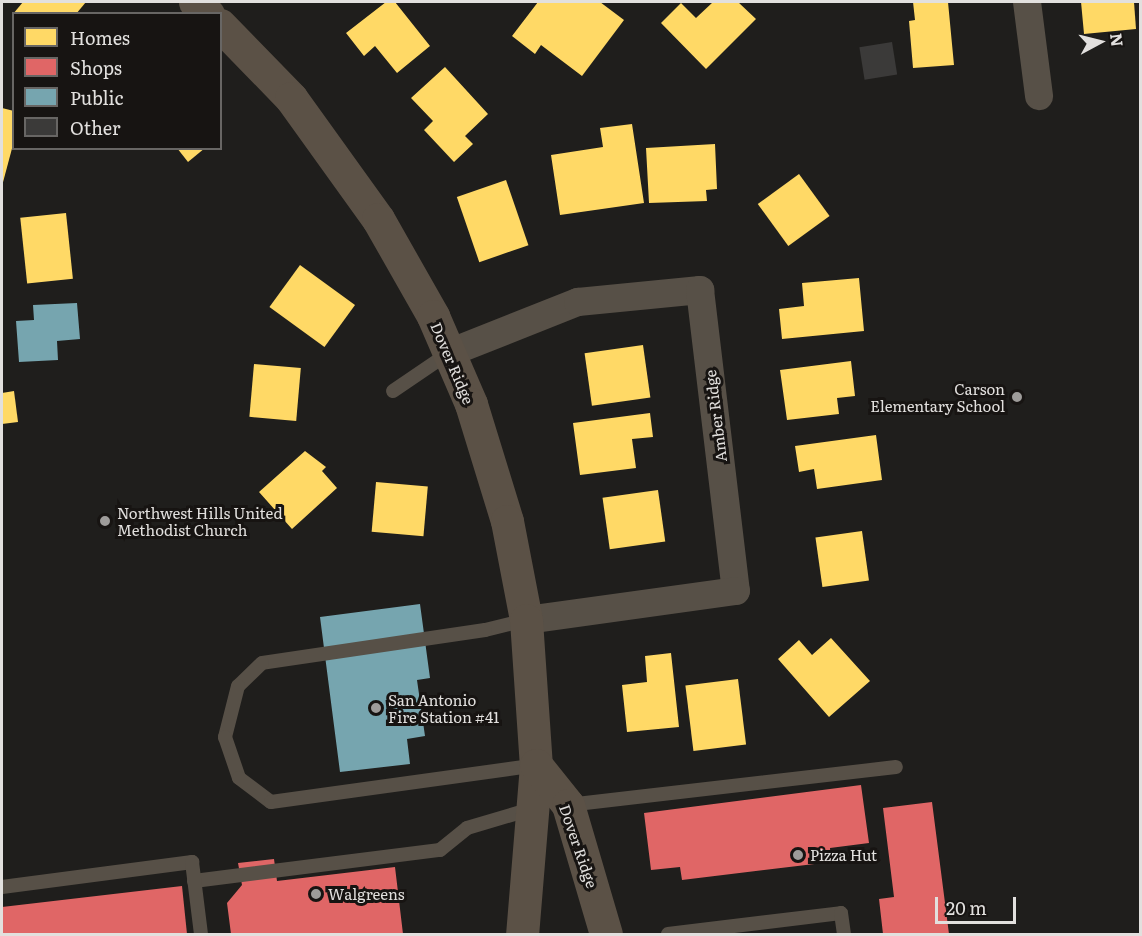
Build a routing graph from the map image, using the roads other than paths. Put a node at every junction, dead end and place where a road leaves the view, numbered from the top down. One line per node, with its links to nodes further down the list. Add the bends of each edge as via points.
1 (1027, 2): 3 (street)
2 (222, 27): 4 (street, Dover Ridge, via 291,98 378,219)
3 (1039, 96)
4 (449, 352): 5 (lane); 6 (street, Dover Ridge, via 471,404 507,521); 6 (street, Amber Ridge, via 578,302 700,290 736,591)
5 (393, 391)
6 (525, 620): 7 (street, Dover Ridge); 7 (lane, via 485,630 262,663 238,686 225,737 238,778 271,801)
7 (536, 765): 9 (street, Dover Ridge); 10 (street, Dover Ridge)
8 (896, 767): 9 (lane)
9 (568, 805): 15 (street, Dover Ridge)
10 (531, 808): 11 (lane, via 467,828 440,850); 14 (street, Dover Ridge)
11 (194, 880): 12 (lane, via 192,862); 13 (lane)
12 (2, 887)
13 (201, 934)
14 (522, 934)
15 (606, 934)
16 (668, 934): 17 (lane, via 841,913)
17 (844, 934)

